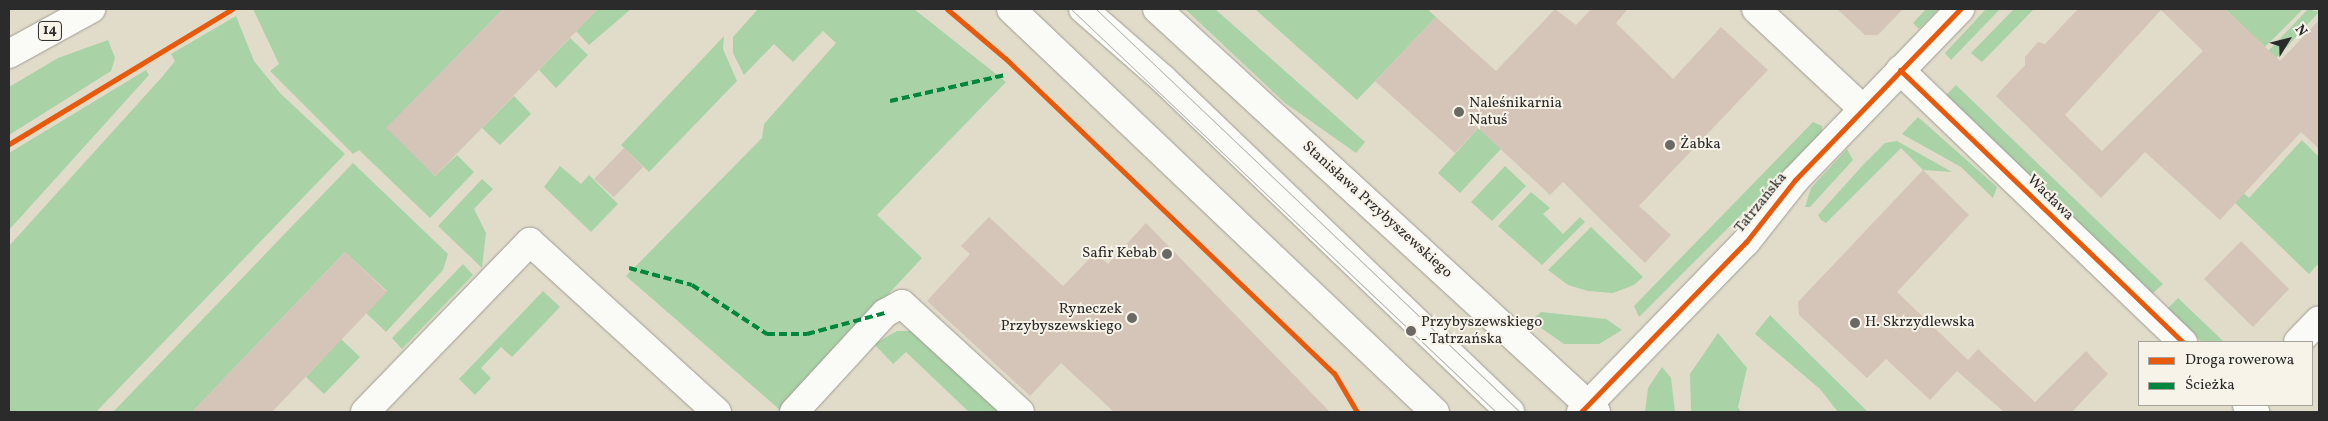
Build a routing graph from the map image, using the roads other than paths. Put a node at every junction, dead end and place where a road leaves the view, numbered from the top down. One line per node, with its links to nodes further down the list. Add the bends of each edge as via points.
1 (91, 9): 7 (main road, 14)
2 (1010, 9): 18 (main road)
3 (1083, 9): 19 (main road, via 1163,79)
4 (1157, 9): 13 (main road, Stanisława Przybyszewskiego)
5 (1756, 9): 9 (main road)
6 (1960, 9): 8 (main road, Tatrzańska)
7 (9, 54)
8 (1900, 70): 9 (main road, Tatrzańska); 11 (main road, Wacława)
9 (1863, 109): 13 (main road, Tatrzańska, via 1795,180 1746,242)
10 (2319, 320): 12 (main road)
11 (2183, 341)
12 (2299, 341)
13 (1588, 410)
14 (365, 412): 15 (main road, via 530,242)
15 (717, 412)
16 (794, 412): 17 (main road, via 885,313 902,304)
17 (1020, 412)
18 (1435, 412)
19 (1510, 412)

